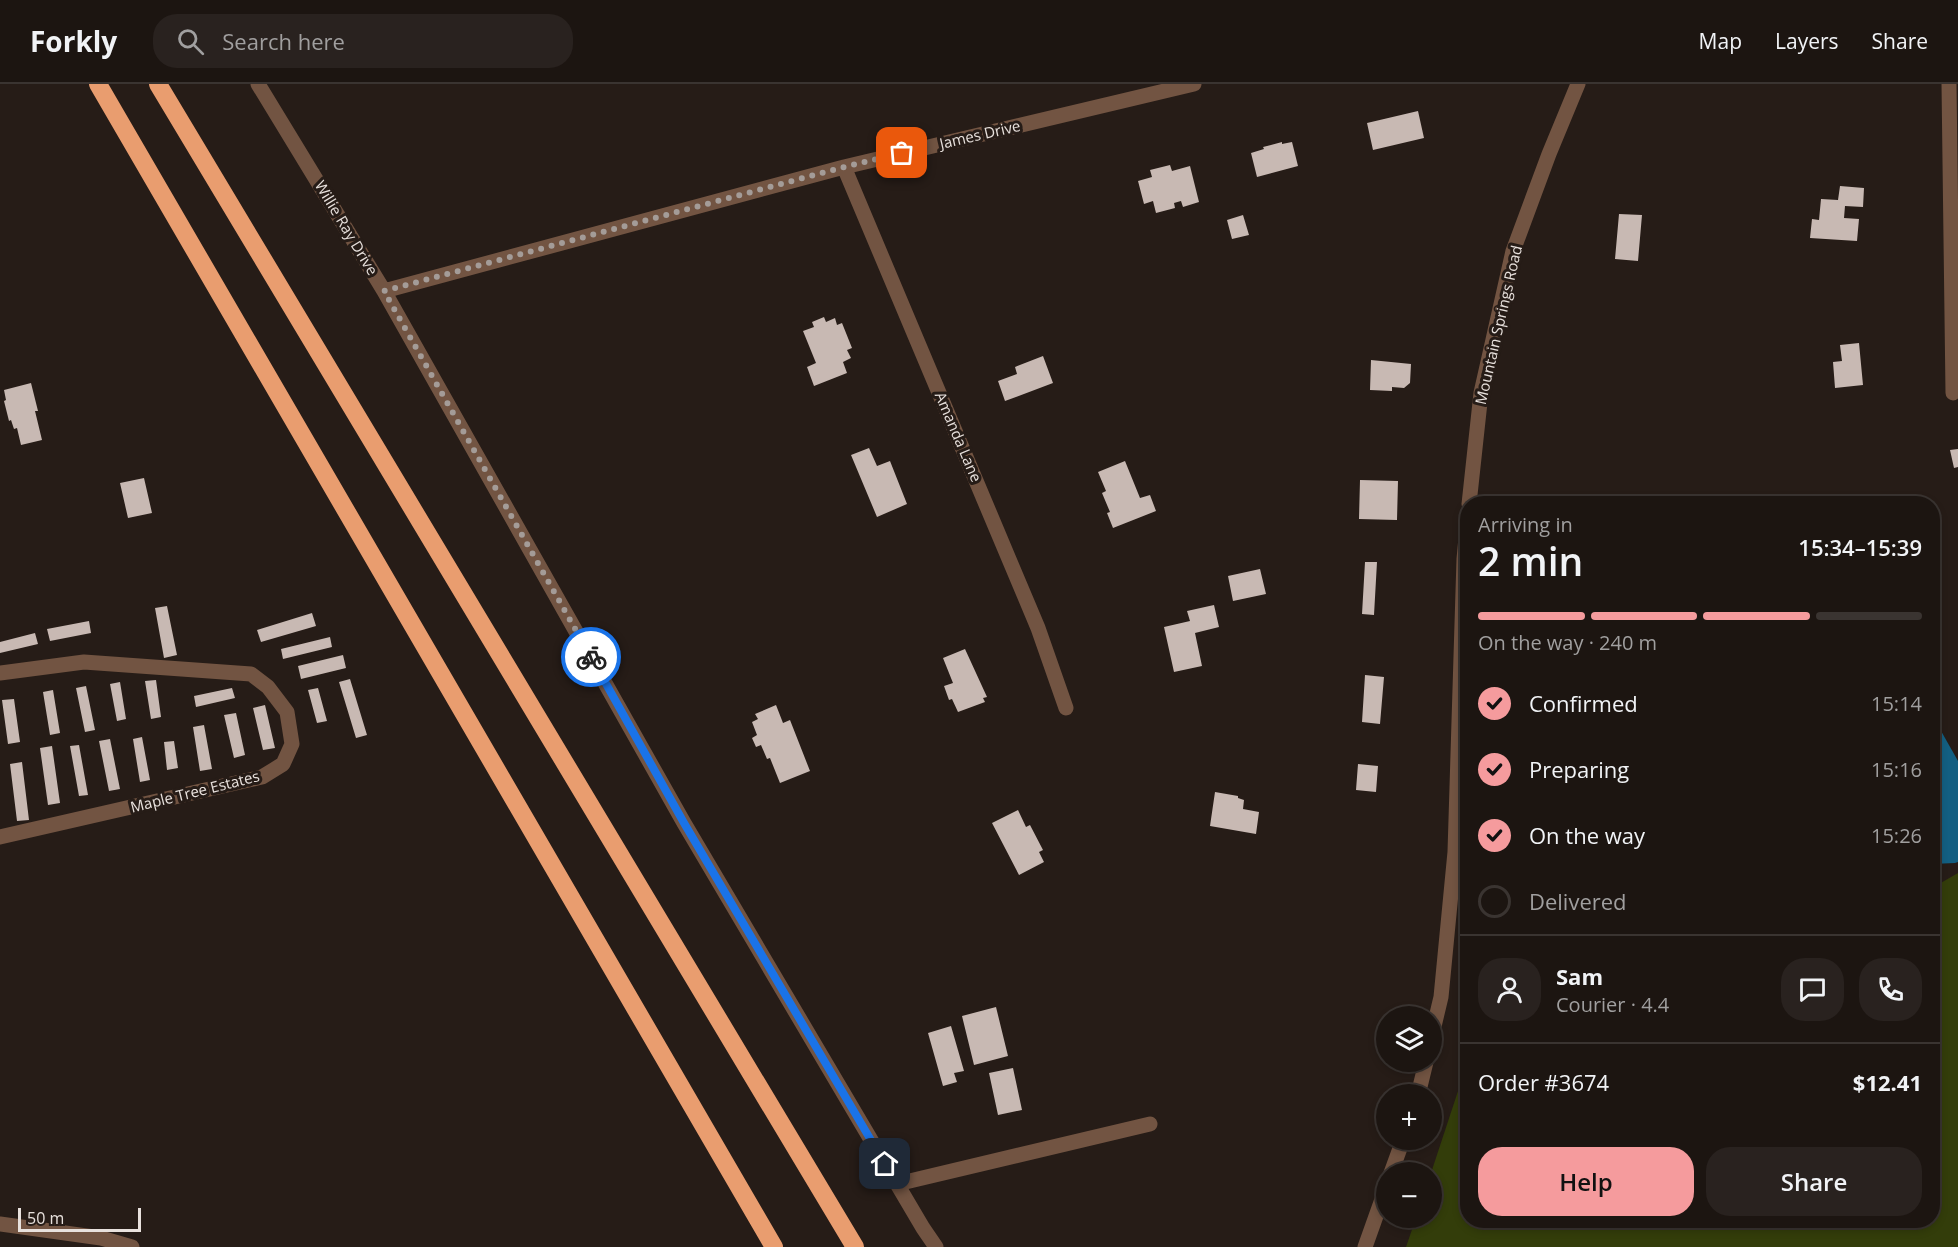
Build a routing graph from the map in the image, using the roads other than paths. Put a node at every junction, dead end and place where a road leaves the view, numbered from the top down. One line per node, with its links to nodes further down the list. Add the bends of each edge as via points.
1 (98, 84): 21 (highway)
2 (158, 84): 22 (highway)
3 (258, 84): 8 (street, Willie Ray Drive)
4 (1194, 84): 7 (street, James Drive)
5 (1578, 84): 10 (street, Mountain Springs Road, via 1513,251 1481,393)
6 (1949, 84): 9 (street)
7 (844, 167): 8 (street, James Drive); 13 (street, Amanda Lane, via 1038,628)
8 (384, 291): 17 (street, Willie Ray Drive, via 684,823)
9 (1953, 393)
10 (1470, 496)
11 (0, 673): 14 (street, Maple Tree Estates, via 84,662 251,674 268,687 287,712 292,744 283,764 262,777)
12 (1460, 690): 15 (street, via 1455,852)
13 (1066, 708)
14 (0, 837)
15 (1439, 1006)
16 (1150, 1124): 17 (street)
17 (897, 1184): 23 (street, Willie Ray Drive)
18 (1376, 1216): 24 (street)
19 (0, 1224): 20 (street, via 101,1238)
20 (132, 1247)
21 (774, 1247)
22 (855, 1247)
23 (936, 1247)
24 (1365, 1247)

